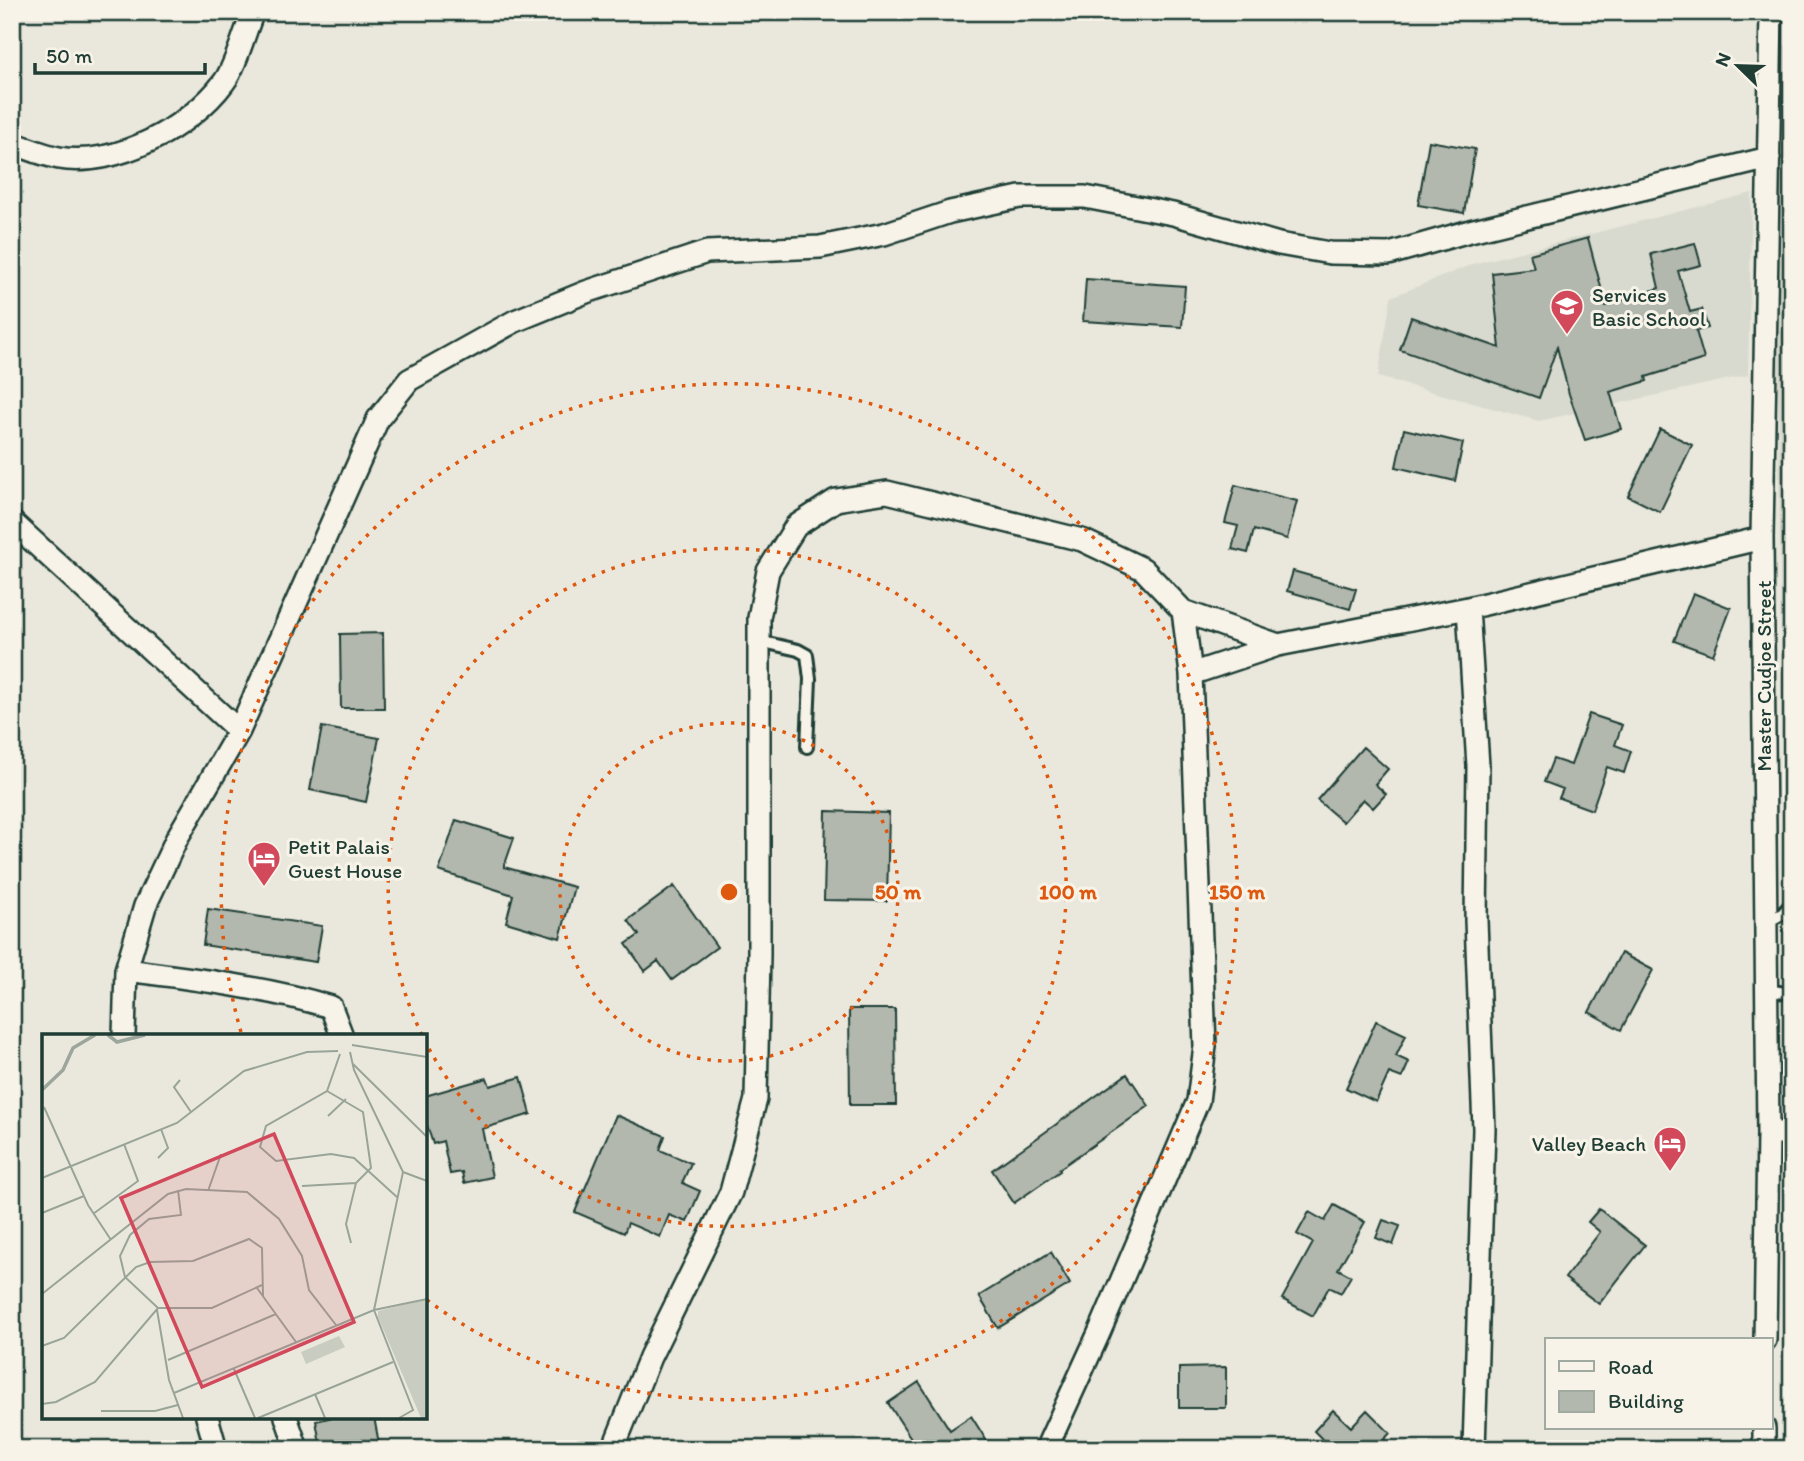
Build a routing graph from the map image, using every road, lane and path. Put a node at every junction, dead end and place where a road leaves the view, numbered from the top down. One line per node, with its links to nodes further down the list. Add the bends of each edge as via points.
1 (253, 12): 3 (street, via 226,81 176,128 110,157 61,158)
2 (1771, 12): 4 (street, Master Cudjoe Street)
3 (12, 144)
4 (1769, 158): 6 (street, Master Cudjoe Street); 12 (street, via 1389,254 1330,253 1279,244 1173,214 1085,197 1020,197 820,247 707,252 586,292 515,321 409,380 378,419)
5 (12, 522): 12 (street)
6 (1762, 538): 7 (street); 15 (street, Master Cudjoe Street)
7 (1468, 608): 10 (street); 31 (street, via 1478,766 1476,920 1484,1129)
8 (1183, 611): 9 (street, via 1143,569 1082,540 887,492 836,500 796,526 768,571); 10 (street); 11 (street)
9 (759, 641): 13 (lane, via 807,655); 29 (street, via 756,1100 731,1192 650,1357)
10 (1278, 645): 11 (street)
11 (1191, 674): 30 (street, via 1205,1046 1198,1101)
12 (239, 730): 16 (street, via 177,838 145,906)
13 (807, 747)
14 (1792, 903): 15 (lane)
15 (1765, 923): 17 (street, Master Cudjoe Street)
16 (126, 970): 19 (street); 20 (street, via 322,1004 331,1007)
17 (1766, 990): 18 (lane); 21 (street, Master Cudjoe Street)
18 (1792, 994)
19 (124, 1034)
20 (340, 1034)
21 (1768, 1133): 22 (street); 23 (street, Master Cudjoe Street)
22 (1792, 1133)
23 (1765, 1338)
24 (207, 1419): 27 (street)
25 (287, 1419): 28 (street)
26 (1764, 1430): 32 (street)
27 (216, 1449)
28 (297, 1449)
29 (613, 1449)
30 (1046, 1449)
31 (1474, 1449)
32 (1764, 1449)

